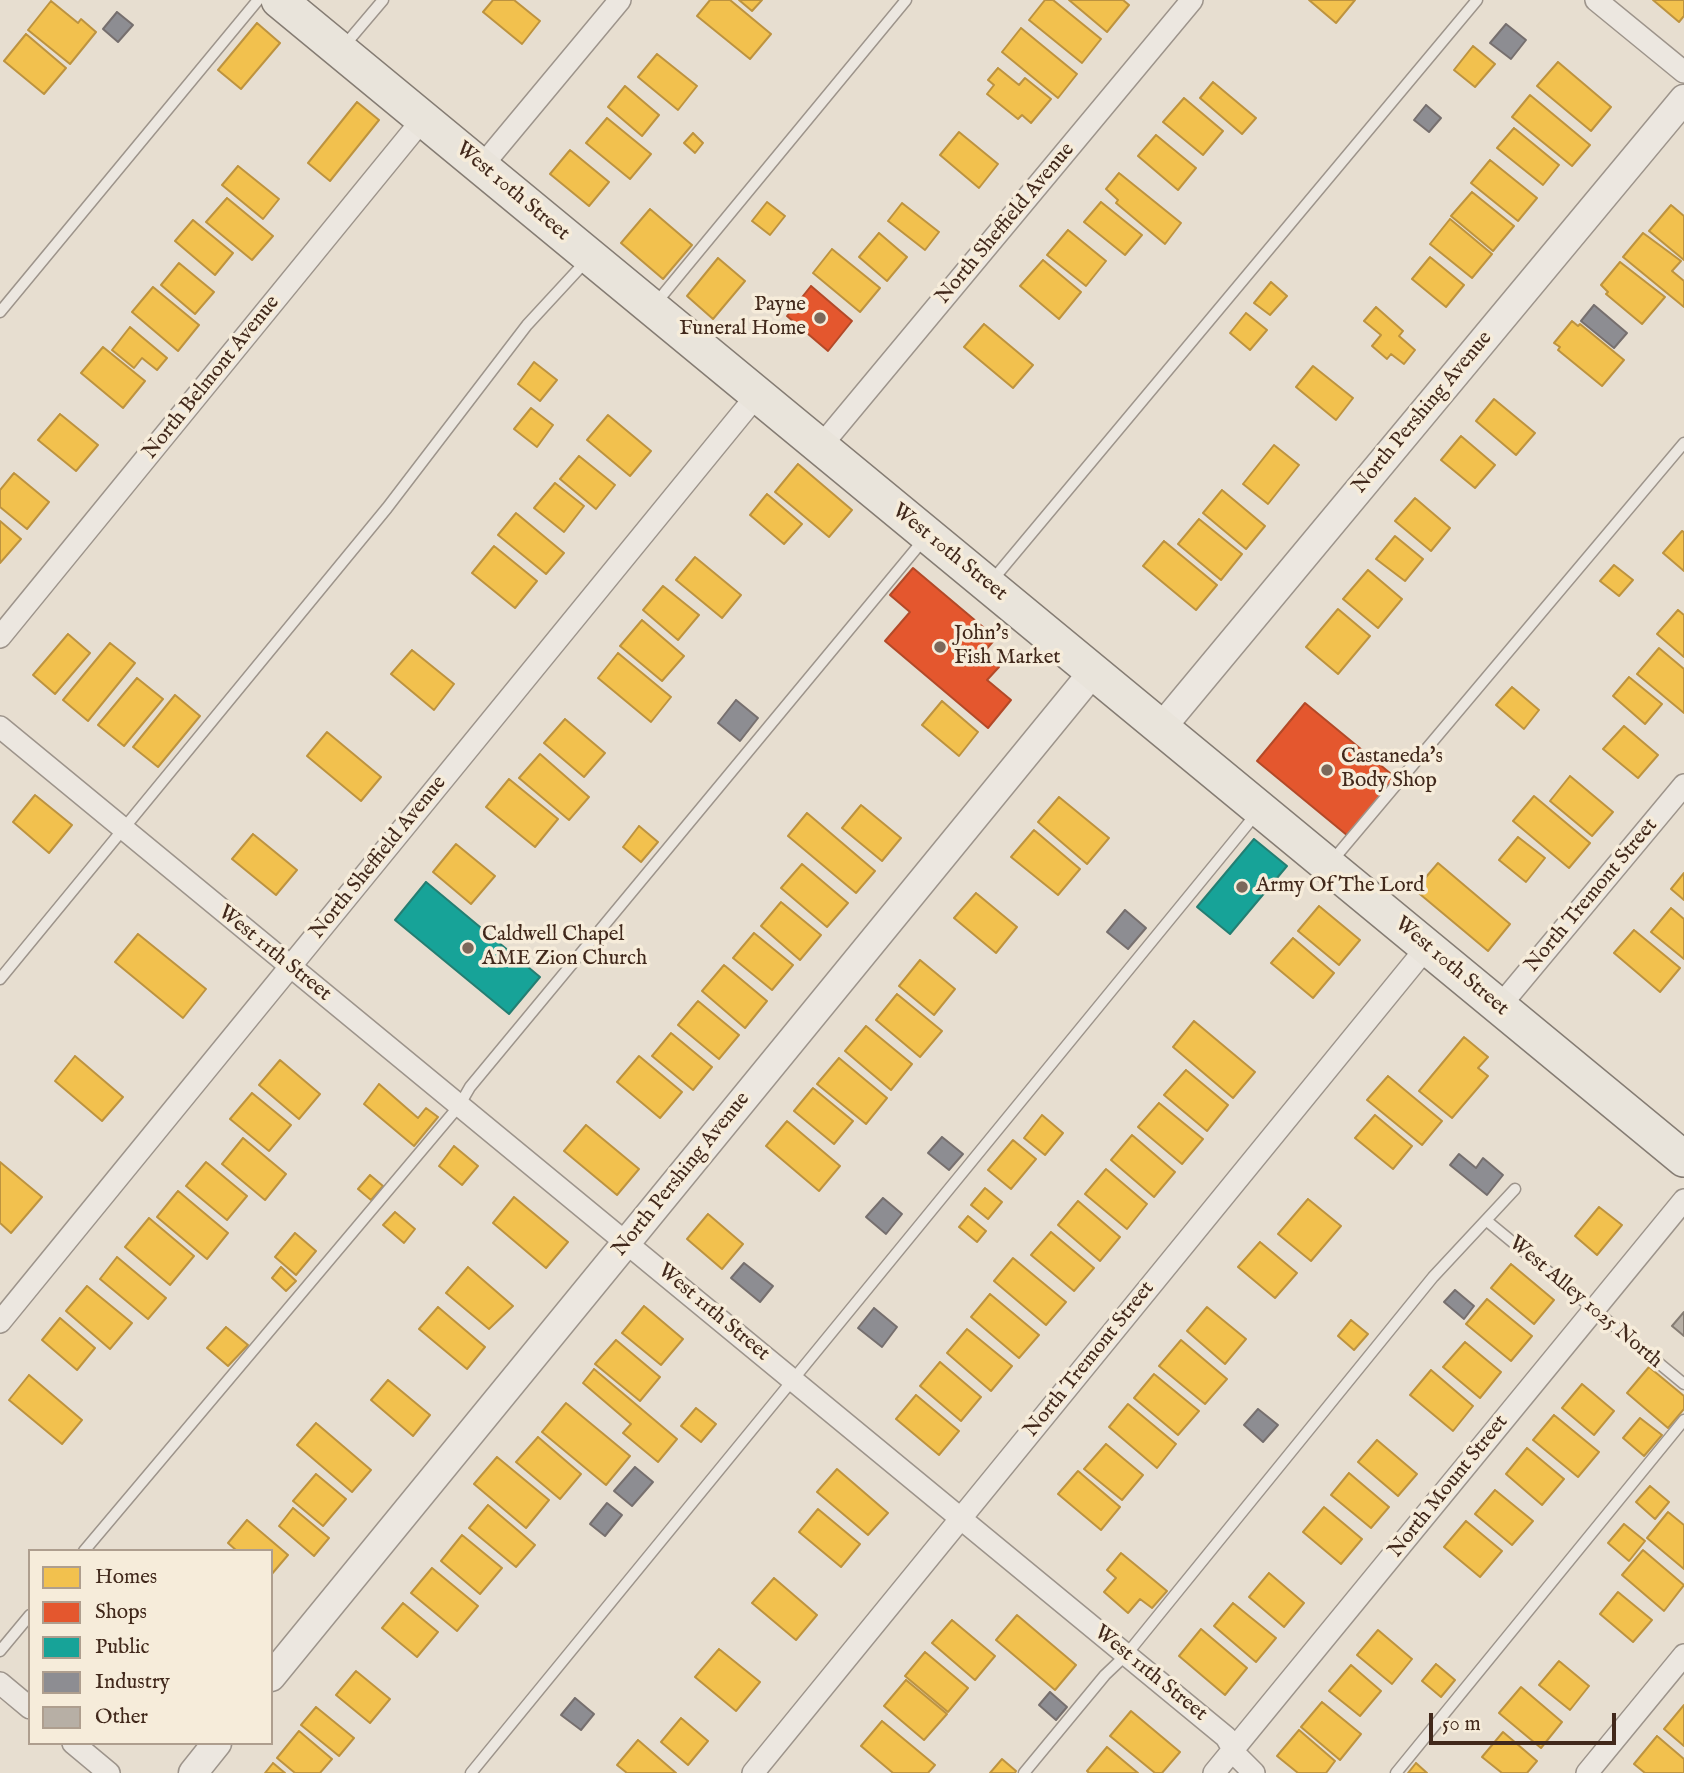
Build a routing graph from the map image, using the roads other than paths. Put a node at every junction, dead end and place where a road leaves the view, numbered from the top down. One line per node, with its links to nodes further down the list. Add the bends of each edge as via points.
1 (258, 0): 16 (lane)
2 (279, 0): 9 (main road, West 10th Street)
3 (383, 0): 9 (lane)
4 (620, 0): 13 (street)
5 (906, 0): 15 (lane)
6 (1192, 0): 19 (street, North Sheffield Avenue)
7 (1477, 0): 21 (lane)
8 (1596, 0): 10 (street)
9 (341, 51): 12 (main road, West 10th Street)
10 (1684, 72)
11 (1684, 99): 25 (street, North Pershing Avenue)
12 (423, 119): 13 (main road, West 10th Street); 22 (street, North Belmont Avenue)
13 (481, 167): 14 (main road, West 10th Street)
14 (590, 257): 15 (main road, West 10th Street); 28 (lane, via 527,325 387,508)
15 (652, 307): 17 (main road, West 10th Street)
16 (0, 312)
17 (757, 395): 19 (main road, West 10th Street); 31 (street, North Sheffield Avenue)
18 (1684, 443): 29 (lane)
19 (820, 447): 20 (main road, West 10th Street)
20 (927, 535): 21 (main road, West 10th Street); 34 (lane)
21 (988, 585): 23 (main road, West 10th Street)
22 (0, 636)
23 (1093, 672): 25 (main road, West 10th Street); 39 (street, North Pershing Avenue)
24 (0, 727): 28 (street, West 11th Street)
25 (1161, 728): 27 (main road, West 10th Street)
26 (1684, 785): 33 (street, North Tremont Street)
27 (1260, 809): 29 (main road, West 10th Street); 42 (lane)
28 (122, 829): 31 (street, West 11th Street); 32 (lane)
29 (1328, 866): 30 (main road, West 10th Street)
30 (1427, 947): 33 (main road, West 10th Street); 45 (street, North Tremont Street)
31 (290, 967): 34 (street, West 11th Street); 41 (street, North Sheffield Avenue)
32 (0, 979)
33 (1499, 1007): 35 (main road, West 10th Street)
34 (459, 1105): 39 (street, West 11th Street); 46 (lane)
35 (1678, 1150)
36 (1515, 1189): 38 (lane)
37 (1684, 1200): 40 (street, North Mount Street)
38 (1487, 1221): 40 (lane, West Alley 1025 North); 49 (lane, via 1433,1277)
39 (627, 1242): 42 (street, West 11th Street); 51 (street, North Pershing Avenue)
40 (1594, 1311): 43 (lane, West Alley 1025 North); 56 (street, North Mount Street)
41 (0, 1322)
42 (791, 1378): 45 (street, West 11th Street); 59 (lane, via 741,1446)
43 (1684, 1384)
44 (1684, 1420): 64 (lane)
45 (961, 1518): 49 (street, West 11th Street); 60 (street, North Tremont Street)
46 (86, 1549)
47 (28, 1617): 48 (lane)
48 (0, 1651)
49 (1126, 1655): 56 (street, West 11th Street, via 1226,1737); 61 (lane)
50 (1684, 1655): 65 (street)
51 (273, 1675)
52 (0, 1684): 53 (street)
53 (28, 1706)
54 (74, 1745): 57 (street)
55 (215, 1745): 58 (street)
56 (1234, 1749): 62 (street, North Mount Street); 63 (street, West 11th Street)
57 (109, 1773)
58 (193, 1773)
59 (471, 1773)
60 (753, 1773)
61 (1024, 1773)
62 (1214, 1773)
63 (1254, 1773)
64 (1396, 1773)
65 (1587, 1773)

